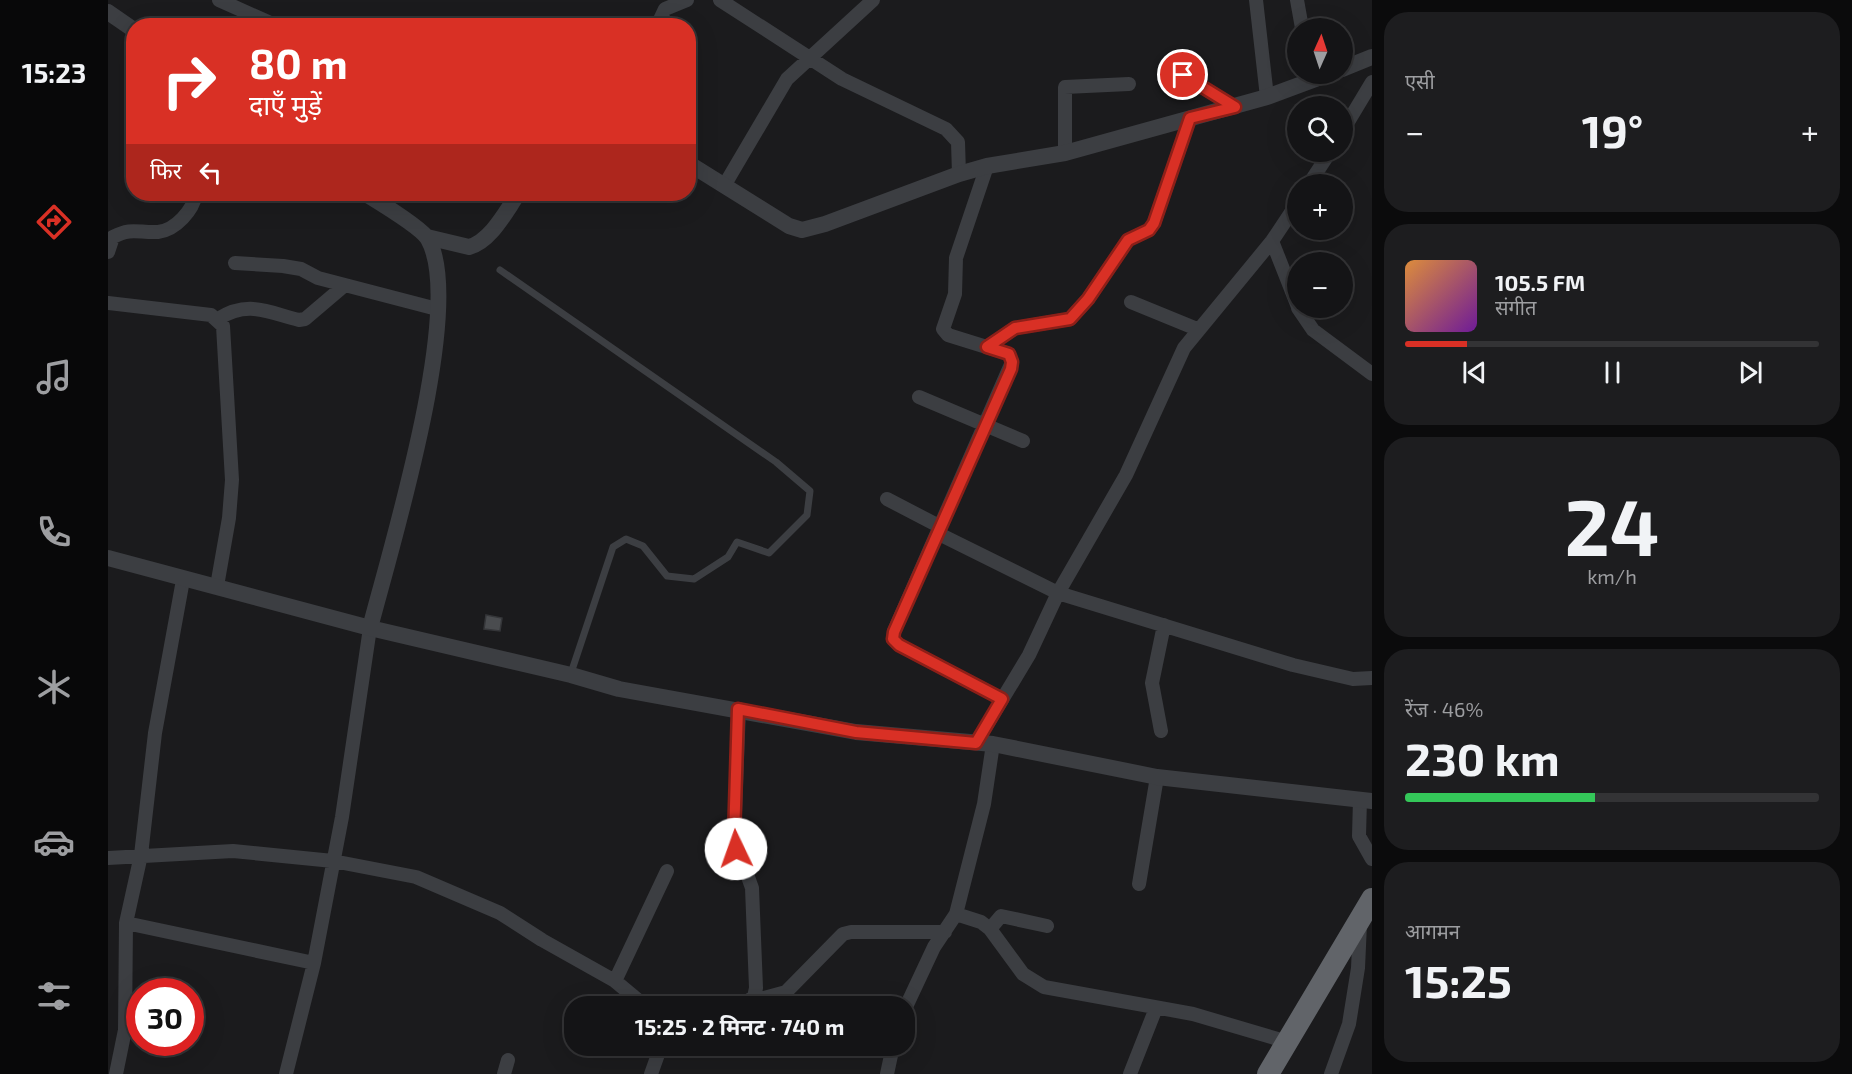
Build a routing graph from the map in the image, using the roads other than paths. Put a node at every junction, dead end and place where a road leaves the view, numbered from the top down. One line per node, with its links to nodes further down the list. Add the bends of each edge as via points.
1 (219, 0): 8 (street)
2 (687, 0): 9 (street, via 665,9)
3 (720, 0): 13 (street)
4 (873, 0): 13 (street)
5 (1256, 0): 19 (street)
6 (1297, 0): 10 (street)
7 (108, 12): 11 (street)
8 (259, 18)
9 (661, 18)
10 (1300, 18)
11 (126, 24)
12 (1372, 57): 15 (street)
13 (808, 59): 26 (street, via 946,129 958,142); 27 (street, via 777,94)
14 (1166, 65): 20 (street)
15 (1353, 65)
16 (1372, 82): 21 (street)
17 (1129, 84): 23 (street, via 1065,87)
18 (1296, 84): 19 (street)
19 (1267, 97): 20 (street)
20 (1235, 107): 22 (street)
21 (1353, 114)
22 (1190, 118): 23 (street); 45 (street, via 1154,223 1149,230 1128,240 1088,299 1070,319 1015,328)
23 (1065, 153): 24 (street)
24 (987, 166): 26 (street); 45 (street, via 956,258 954,294 943,329 948,335)
25 (696, 168): 27 (street)
26 (959, 174): 27 (street, via 802,230 776,220)
27 (724, 186)
28 (193, 201): 34 (street, via 187,214 166,229 128,230 113,237)
29 (376, 201): 32 (street)
30 (513, 201): 32 (street, via 474,251)
31 (1287, 218): 33 (street)
32 (427, 237): 41 (street, via 439,280)
33 (1272, 241): 37 (street); 44 (street)
34 (108, 252)
35 (235, 263): 38 (street, via 301,269)
36 (500, 270): 58 (lane, via 776,462 810,491 807,515 769,554 737,542 728,557 694,579 667,576 643,546 626,539 613,547)
37 (1287, 279)
38 (345, 285): 41 (street); 43 (street, via 305,319 247,307)
39 (1131, 302): 44 (street)
40 (108, 303): 43 (street)
41 (437, 309): 57 (street, via 431,383)
42 (1305, 318): 46 (street, via 1313,330)
43 (219, 319): 54 (street, via 223,326 229,398 232,480)
44 (1197, 329): 55 (street, via 1184,348 1126,475)
45 (987, 347): 48 (street, via 1009,354 1012,362)
46 (1372, 374)
47 (919, 397): 48 (street)
48 (986, 425): 49 (street); 51 (street)
49 (1023, 441)
50 (887, 499): 51 (street, via 937,525)
51 (939, 534): 55 (street); 60 (street, via 893,639)
52 (108, 558): 53 (street)
53 (183, 580): 54 (street); 66 (street, via 156,733)
54 (217, 586): 57 (street)
55 (1058, 593): 56 (street); 60 (street, via 1029,655)
56 (1164, 625): 59 (street, via 1293,665 1353,679); 62 (street, via 1152,683)
57 (370, 628): 58 (street); 69 (street)
58 (571, 675): 61 (street, via 619,688)
59 (1372, 678)
60 (1002, 699): 63 (street)
61 (738, 709): 63 (street, via 856,732); 82 (street, via 734,838 752,888)
62 (1161, 731)
63 (985, 743): 64 (street); 73 (street, via 984,804)
64 (1157, 777): 65 (street); 71 (street)
65 (1366, 800): 68 (street, via 1359,836)
66 (141, 855): 67 (street); 69 (street, via 233,851); 75 (street)
67 (108, 858)
68 (1372, 859)
69 (333, 861): 79 (street); 80 (street, via 416,877 449,890 500,913)
70 (667, 871): 80 (street)
71 (1139, 884)
72 (1372, 899): 74 (highway)
73 (956, 914): 77 (street); 78 (street)
74 (1360, 919): 86 (highway); 97 (street, via 1358,968 1349,1024)
75 (126, 923): 79 (street); 90 (street, via 125,1030)
76 (1047, 926): 77 (street, via 1001,916)
77 (990, 929): 85 (street, via 1023,974 1044,987)
78 (945, 932): 83 (street, via 843,934 786,993); 84 (street, via 934,946)
79 (314, 963): 91 (street)
80 (615, 981): 81 (street)
81 (633, 996)
82 (753, 996)
83 (773, 996)
84 (911, 996)
85 (1156, 1008): 86 (street, via 1193,1014); 95 (street)
86 (1288, 1042): 96 (highway)
87 (657, 1056): 93 (street)
88 (891, 1056): 94 (street)
89 (508, 1060): 92 (street)
90 (116, 1074)
91 (286, 1074)
92 (504, 1074)
93 (651, 1074)
94 (887, 1074)
95 (1130, 1074)
96 (1268, 1074)
97 (1331, 1074)

